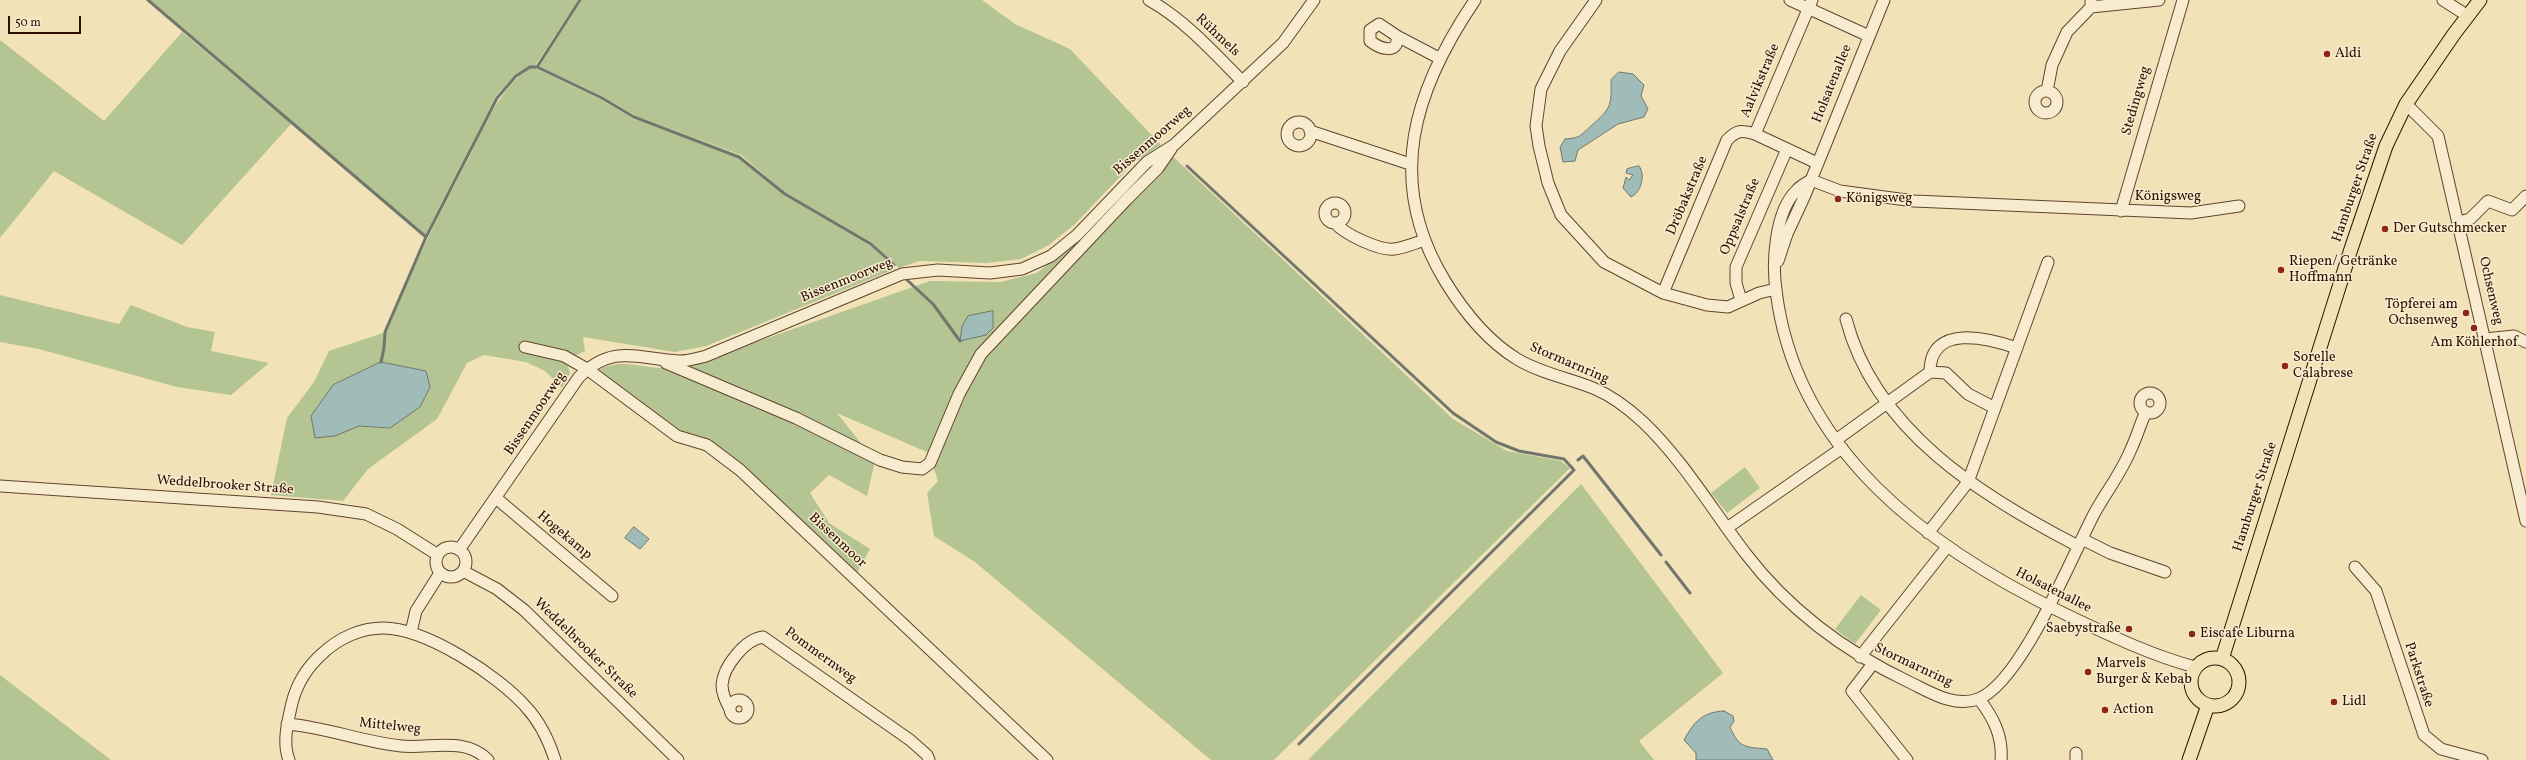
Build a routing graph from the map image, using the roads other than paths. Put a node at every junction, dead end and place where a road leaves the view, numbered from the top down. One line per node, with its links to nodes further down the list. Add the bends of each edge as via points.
1 (1149, 0): 17 (street, Rühmels, via 1163,8 1203,42)
2 (1314, 0): 17 (street, Bissenmoorweg, via 1287,39)
3 (1475, 0): 16 (street, Stormarnring)
4 (1596, 0): 35 (street, via 1560,51 1540,89 1536,126 1538,146 1548,183 1561,215 1604,262)
5 (1790, 0): 12 (street)
6 (1884, 0): 15 (street, Holsatenallee)
7 (2159, 0): 11 (street)
8 (2183, 0): 29 (street, Stedingweg)
9 (2443, 0): 13 (street)
10 (2480, 0): 13 (main road, Hamburger Straße)
11 (2091, 3): 18 (street, via 2067,32 2052,65)
12 (1811, 4): 15 (street); 21 (street, Aalvikstraße)
13 (2468, 16): 19 (main road, Hamburger Straße)
14 (1397, 36): 16 (street, via 1413,42)
15 (1869, 36): 24 (street, Holsatenallee)
16 (1439, 58): 25 (street, Stormarnring, via 1418,115)
17 (1242, 82): 22 (street, Bissenmoorweg)
18 (2047, 91)
19 (2406, 104): 30 (street, Ochsenweg, via 2438,136); 67 (main road, Hamburger Straße, via 2386,146 2370,190)
20 (1310, 131): 25 (street)
21 (1755, 134): 23 (street, Aalvikstraße); 35 (street, Dröbakstraße, via 1736,131 1727,140)
22 (1174, 145): 42 (street, Bissenmoorweg, via 1147,162 1076,235 1051,256 1022,269 990,274 938,270 902,274 706,356 681,361); 42 (street, via 1158,168 981,354 959,394 930,463 922,469 902,467 880,460 796,418)
23 (1787, 149): 24 (street, Aalvikstraße); 36 (street, Oppsalstraße, via 1736,267 1736,283)
24 (1817, 163): 26 (street, Holsatenallee)
25 (1410, 164): 32 (street, Stormarnring, via 1416,210)
26 (1811, 180): 29 (street, Königsweg, via 1840,192 1914,201); 34 (street, Holsatenallee, via 1786,234 1774,275)
27 (2526, 196): 30 (street, via 2512,210 2488,201 2470,219)
28 (2239, 206): 29 (street, Königsweg, via 2199,213)
29 (2121, 211)
30 (2459, 222): 38 (street, Ochsenweg)
31 (1335, 223): 32 (street, via 1342,231 1385,248 1394,249)
32 (1425, 240): 53 (street, Stormarnring, via 1435,265 1459,305 1485,335 1519,360 1595,389 1622,405 1666,447)
33 (2048, 262): 41 (street)
34 (1776, 289): 36 (street); 48 (street, Holsatenallee, via 1779,316 1791,359 1814,404)
35 (1663, 293): 36 (street, via 1707,305 1728,307)
36 (1741, 300)
37 (1846, 319): 45 (street, via 1867,370)
38 (2485, 339): 39 (street, via 2514,336); 52 (street, Ochsenweg)
39 (2526, 342)
40 (525, 347): 43 (street, Bissenmoor, via 564,356)
41 (2017, 348): 44 (street, via 1997,341 1969,337 1951,339 1940,346 1931,357); 46 (street)
42 (652, 357): 43 (street, Bissenmoorweg, via 620,354 603,359)
43 (587, 368): 51 (street, Bissenmoorweg); 79 (street, Bissenmoor, via 677,436 707,445 740,470)
44 (1930, 372): 45 (street); 46 (street, via 1946,373 1968,394)
45 (1888, 403): 48 (street); 49 (street, via 1923,443)
46 (1995, 408): 49 (street)
47 (2146, 412): 55 (street, via 2130,452)
48 (1839, 444): 53 (street); 54 (street, Holsatenallee, via 1872,483)
49 (1968, 482): 54 (street); 55 (street, via 2020,516)
50 (0, 486): 58 (street, Weddelbrooker Straße, via 318,507 366,514 397,529)
51 (496, 498): 57 (street, Bissenmoorweg); 63 (street, Hogekamp)
52 (2526, 521)
53 (1727, 528): 66 (street, Stormarnring, via 1777,590 1813,622)
54 (1928, 533): 56 (street, Holsatenallee)
55 (2080, 543): 62 (street); 64 (street)
56 (1948, 547): 64 (street, Holsatenallee, via 1992,576); 66 (street, Stormarnring)
57 (459, 550): 58 (street, via 450,547); 60 (street, via 466,562)
58 (438, 555): 61 (street, via 436,564)
59 (2355, 567): 83 (street, Parkstraße, via 2376,591 2424,735 2441,749)
60 (464, 571): 61 (street, via 452,577); 77 (street, Weddelbrooker Straße, via 497,589 524,610)
61 (440, 572): 65 (street, via 416,611)
62 (2165, 572)
63 (612, 596)
64 (2048, 606): 69 (street, Holsatenallee, via 2126,642); 70 (street, Stormarnring, via 2013,670 1998,688)
65 (411, 632): 73 (street, via 383,628 361,631 334,643 311,664 295,688); 76 (street, via 464,658 498,680 527,708 548,740)
66 (1860, 657): 68 (street, Stormarnring)
67 (2222, 659): 69 (main road, via 2212,658 2202,661); 71 (main road, via 2231,664 2237,673 2239,684 2236,694 2219,706)
68 (1872, 665): 70 (street, Stormarnring, via 1946,700); 80 (street, via 1852,691)
69 (2195, 667): 71 (main road, via 2190,685 2196,698)
70 (1979, 699): 81 (street, via 1996,726 2002,743)
71 (2208, 705): 82 (main road)
72 (730, 709): 78 (street, Pommernweg, via 724,700 725,673 747,644 763,637 910,740)
73 (287, 724): 74 (street); 75 (street, Mittelweg, via 309,726 351,738 402,746 458,745 481,752)
74 (289, 760)
75 (488, 760)
76 (556, 760)
77 (678, 760)
78 (929, 760)
79 (1047, 760)
80 (1906, 760)
81 (2001, 760)
82 (2189, 760)
83 (2482, 760)

